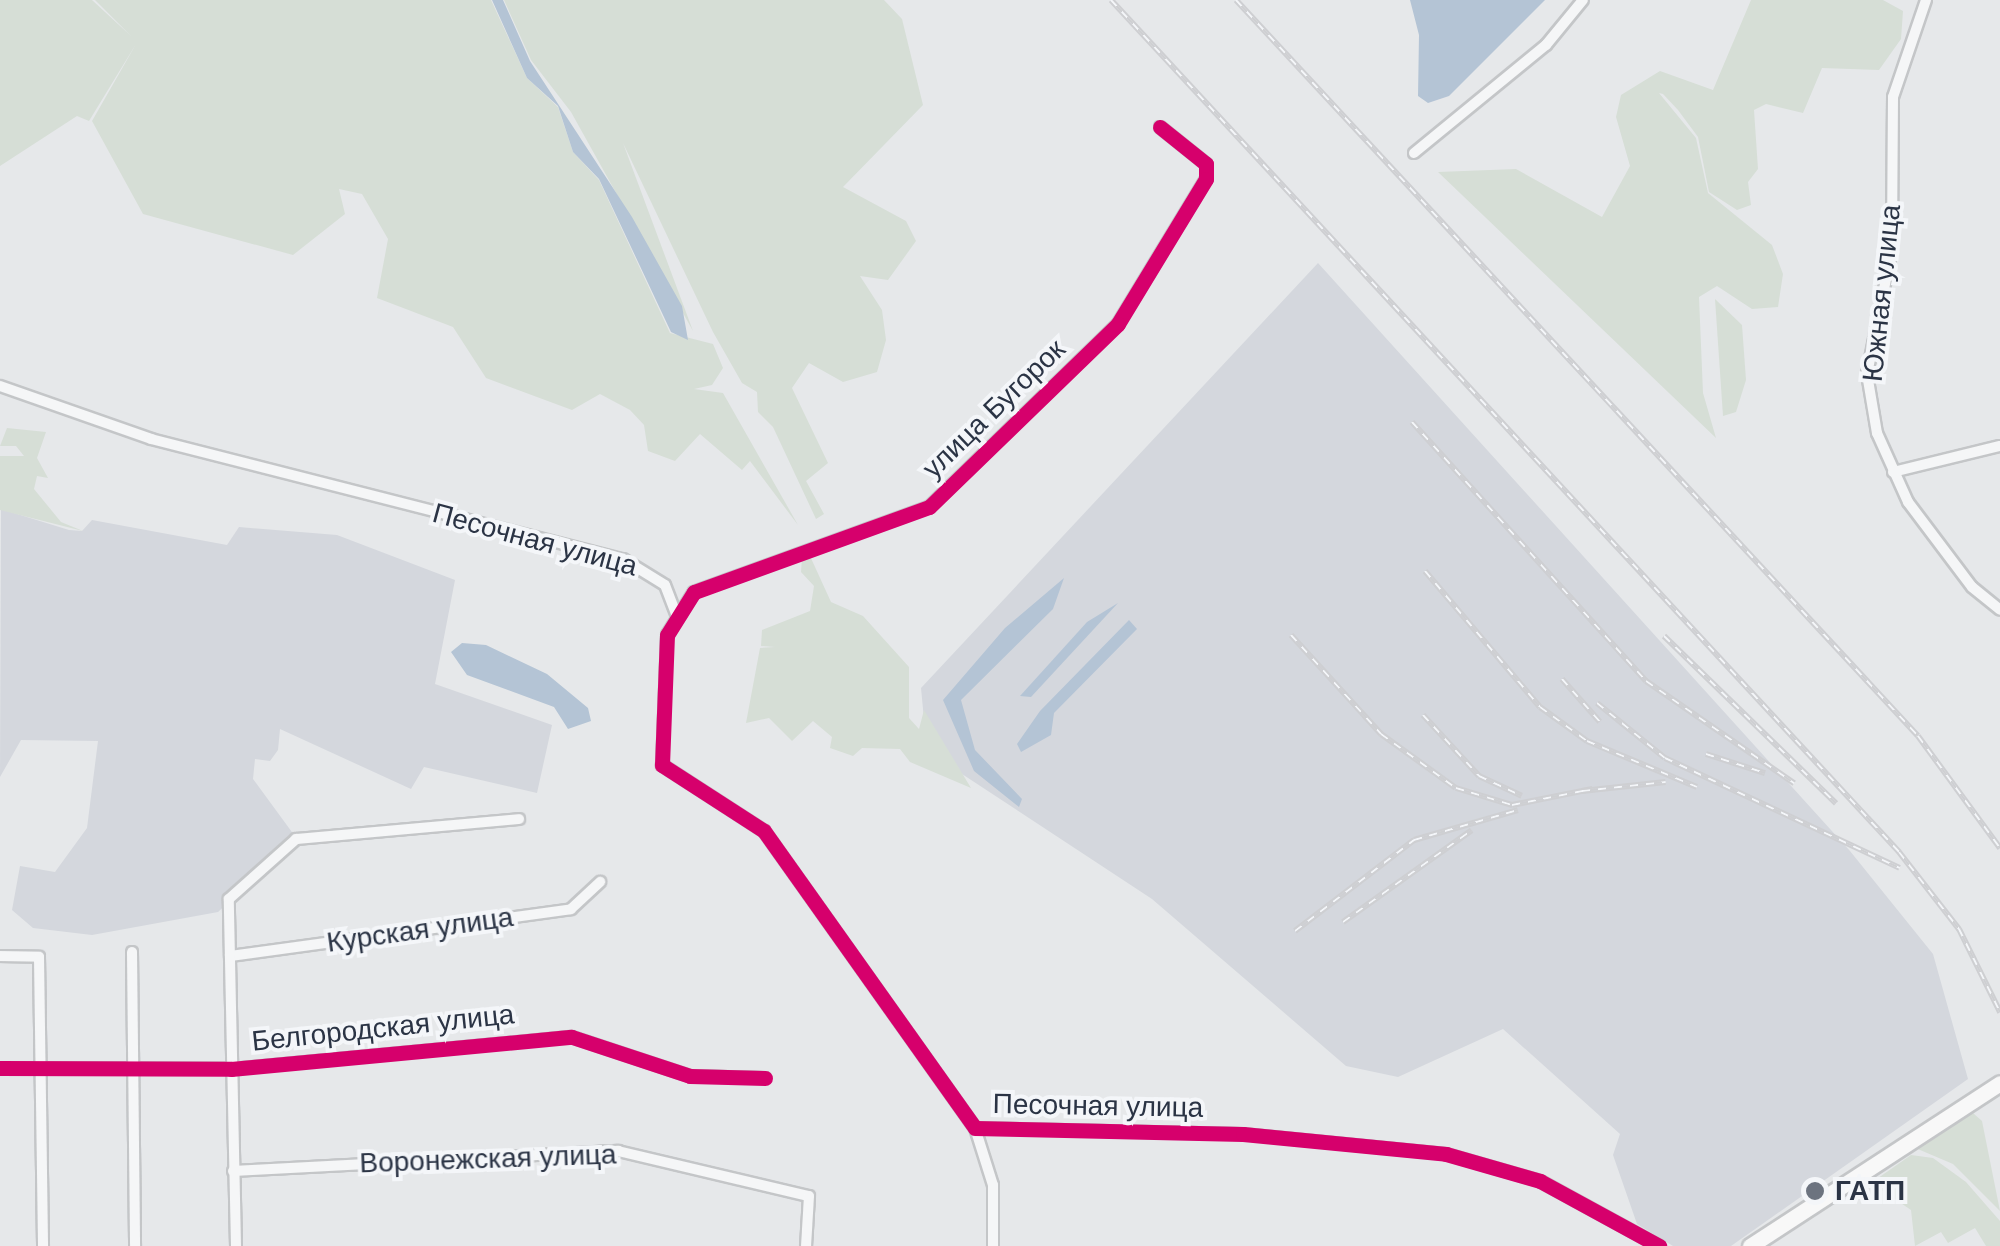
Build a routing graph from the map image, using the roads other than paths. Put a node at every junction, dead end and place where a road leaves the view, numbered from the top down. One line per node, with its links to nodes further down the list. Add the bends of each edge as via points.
1 (1583, 0): 4 (street, via 1546,45)
2 (1926, 0): 7 (street, Южная улица, via 1893,97 1892,249 1868,374 1877,433)
3 (1160, 128): 9 (street, улица Бугорок, via 1206,164 1206,179 1118,324 929,507 694,592)
4 (1414, 153)
5 (0, 386): 9 (street, Песочная улица, via 150,439 623,559 665,586)
6 (2000, 446): 7 (street)
7 (1894, 472): 8 (street, Южная улица, via 1962,574)
8 (2000, 610)
9 (676, 614): 21 (street, Песочная улица, via 667,636 662,764 764,831)
10 (519, 819): 14 (street, via 296,839 230,899)
11 (600, 882): 14 (street, Курская улица, via 571,909)
12 (132, 952): 17 (street)
13 (0, 956): 16 (street, via 39,957)
14 (230, 956): 18 (street)
15 (0, 1068): 16 (street, Белгородская улица)
16 (37, 1068): 17 (street, Белгородская улица); 23 (street)
17 (135, 1069): 18 (street, Белгородская улица); 24 (street)
18 (231, 1070): 19 (street, Белгородская улица, via 572,1037 690,1076); 22 (street)
19 (765, 1078)
20 (2000, 1083): 29 (main road)
21 (974, 1128): 27 (street, via 993,1184); 28 (street, Песочная улица, via 1243,1134 1446,1154 1540,1181)
22 (233, 1171): 25 (street); 26 (street, Воронежская улица, via 618,1151 809,1196)
23 (43, 1246)
24 (135, 1246)
25 (236, 1246)
26 (806, 1246)
27 (993, 1246)
28 (1659, 1246)
29 (1750, 1246)

